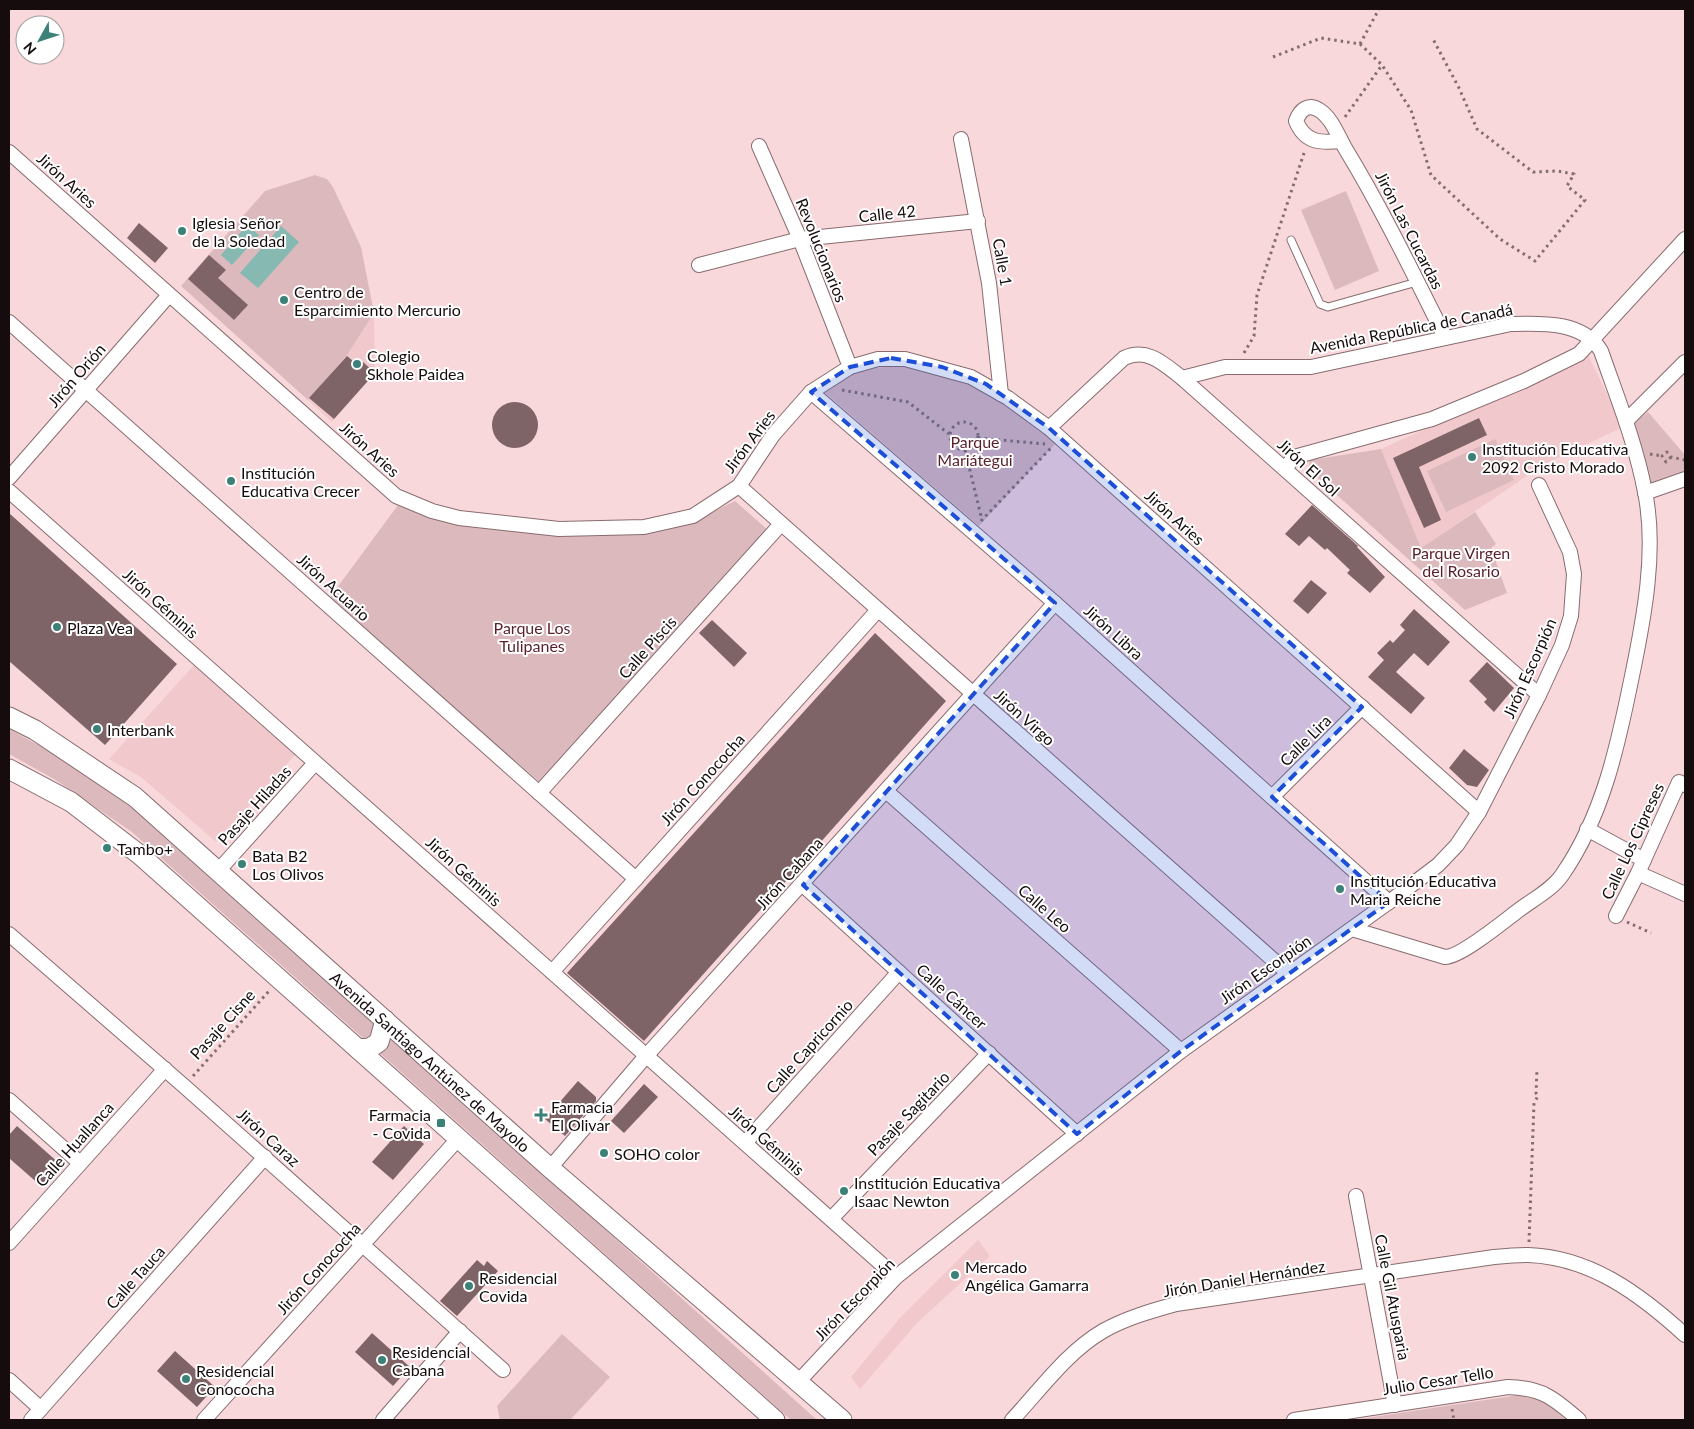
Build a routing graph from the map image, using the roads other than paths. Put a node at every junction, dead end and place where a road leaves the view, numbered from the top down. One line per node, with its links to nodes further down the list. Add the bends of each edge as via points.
1 (1338, 135): 10 (street, Jirón Las Cucardas)
2 (961, 139): 5 (street, Calle 1)
3 (759, 146): 6 (street, Revolucionarios)
4 (9, 152): 11 (street, Jirón Aries)
5 (978, 221): 6 (street, Calle 42); 20 (street, Calle 1, via 992,297)
6 (800, 239): 9 (street, Calle 42); 16 (street, Revolucionarios)
7 (1685, 239): 14 (street)
8 (1291, 240): 10 (lane, via 1320,304 1328,307)
9 (698, 265)
10 (1417, 282): 13 (street, Jirón Las Cucardas)
11 (169, 295): 18 (street, Jirón Orión); 26 (street, Jirón Aries, via 396,496 432,511 460,518 559,529 644,527 693,516)
12 (9, 322): 18 (street, Jirón Acuario)
13 (1445, 337): 14 (street, Avenida República de Canadá, via 1511,324 1538,323 1579,331); 17 (street, Avenida República de Canadá, via 1310,367 1236,366)
14 (1592, 338): 21 (street, via 1601,350); 23 (street, via 1579,354 1524,381 1432,418 1294,457)
15 (1685, 362): 21 (street)
16 (850, 367): 19 (street, Jirón Aries); 20 (street, Jirón Aries, via 878,359 905,359 971,376)
17 (1182, 378): 22 (street, Jirón El Sol, via 1154,357 1146,354 1128,356); 23 (street, Jirón El Sol)
18 (85, 390): 24 (street, Jirón Orión); 41 (street, Jirón Acuario)
19 (811, 392): 26 (street, Jirón Aries, via 773,436); 31 (street, Jirón Libra, via 977,526)
20 (1001, 394): 22 (street, Jirón Aries)
21 (1626, 421): 29 (street)
22 (1049, 428): 35 (street, Jirón Aries)
23 (1285, 469): 34 (street, Jirón El Sol)
24 (9, 478)
25 (1685, 479): 29 (street)
26 (739, 486): 30 (street, Jirón Virgo)
27 (1539, 486): 34 (street, Jirón Escorpión, via 1570,552 1574,598 1567,632)
28 (9, 491): 37 (street, Jirón Géminis)
29 (1645, 493): 44 (street, via 1649,566 1640,636 1616,754)
30 (782, 524): 32 (street, Jirón Virgo); 41 (street, Calle Piscis)
31 (1055, 603): 33 (street, Jirón Cabana); 42 (street, Jirón Libra)
32 (878, 610): 33 (street, Jirón Virgo); 48 (street, Jirón Conococha)
33 (972, 693): 40 (street, Jirón Cabana); 57 (street, Jirón Virgo)
34 (1539, 695): 43 (street, Jirón Escorpión)
35 (1362, 708): 42 (street, Calle Lira); 43 (street, Jirón Aries)
36 (9, 717): 46 (main road, Avenida Santiago Antúnez de Mayolo, via 50,739 135,797)
37 (315, 763): 46 (street, Pasaje Hiladas); 55 (street, Jirón Géminis)
38 (9, 769): 60 (main road, via 56,794 118,837)
39 (1682, 783): 45 (street, Calle Los Cipreses)
40 (886, 791): 49 (street, Jirón Cabana); 61 (street, Calle Leo)
41 (539, 793): 48 (street, Jirón Acuario)
42 (1272, 797): 51 (street, Jirón Libra)
43 (1479, 812): 51 (street, Jirón Escorpión, via 1458,845)
44 (1587, 829): 45 (street); 53 (street, via 1560,878 1453,956 1446,957)
45 (1644, 860): 47 (street, Calle Los Cipreses)
46 (218, 871): 58 (main road, Avenida Santiago Antúnez de Mayolo)
47 (1638, 873): 50 (street); 52 (street, Calle Los Cipreses)
48 (636, 879): 55 (street, Jirón Conococha)
49 (803, 885): 56 (street, Calle Cáncer); 63 (street, Jirón Cabana)
50 (1685, 894)
51 (1389, 902): 53 (street, Jirón Escorpión)
52 (1616, 916)
53 (1352, 929): 57 (street, Jirón Escorpión)
54 (9, 934): 65 (street, Jirón Caraz)
55 (552, 972): 63 (street, Jirón Géminis)
56 (899, 972): 62 (street, Calle Cáncer); 69 (street, Calle Capricornio)
57 (1288, 973): 61 (street, Jirón Escorpión)
58 (385, 1020): 59 (main road, Avenida Santiago Antúnez de Mayolo); 60 (main road, via 379,1042 370,1048)
59 (402, 1035): 64 (main road, via 382,1044); 72 (main road, Avenida Santiago Antúnez de Mayolo)
60 (358, 1049): 64 (main road)
61 (1181, 1051): 67 (street, Jirón Escorpión)
62 (989, 1053): 67 (street, Calle Cáncer); 74 (street, Pasaje Sagitario)
63 (646, 1056): 69 (street, Jirón Géminis); 72 (street, Jirón Cabana)
64 (376, 1064): 68 (main road)
65 (165, 1069): 70 (street, Jirón Caraz); 71 (street, Calle Huallanca)
66 (9, 1100): 71 (street)
67 (1077, 1134): 77 (street, Jirón Escorpión)
68 (458, 1139): 76 (street, Jirón Conococha); 89 (main road)
69 (745, 1143): 74 (street, Jirón Géminis)
70 (264, 1157): 76 (street, Jirón Caraz); 85 (street, Calle Tauca)
71 (80, 1163): 75 (street, Calle Huallanca)
72 (550, 1168): 83 (main road, Avenida Santiago Antúnez de Mayolo)
73 (1356, 1196): 78 (street, Calle Gil Atusparia)
74 (831, 1219): 77 (street, Jirón Géminis)
75 (9, 1243)
76 (363, 1244): 79 (street, Jirón Caraz); 87 (street, Jirón Conococha)
77 (896, 1277): 83 (street, Jirón Escorpión)
78 (1372, 1277): 80 (street, Jirón Daniel Hernández, via 1494,1257 1529,1255 1562,1260 1616,1281 1640,1296); 84 (street, Calle Gil Atusparia); 91 (street, Jirón Daniel Hernández, via 1176,1304 1129,1319 1102,1332 1079,1350)
79 (460, 1331): 81 (street, Jirón Caraz); 88 (street)
80 (1685, 1335)
81 (504, 1370)
82 (9, 1380): 85 (street)
83 (798, 1382): 90 (main road, Avenida Santiago Antúnez de Mayolo)
84 (1395, 1405): 92 (street, Julio Cesar Tello); 93 (street, Julio Cesar Tello, via 1508,1387 1527,1387 1544,1392)
85 (41, 1409): 86 (street, Calle Tauca)
86 (31, 1420)
87 (204, 1420)
88 (383, 1420)
89 (775, 1420)
90 (842, 1420)
91 (1012, 1420)
92 (1294, 1420)
93 (1579, 1420)

